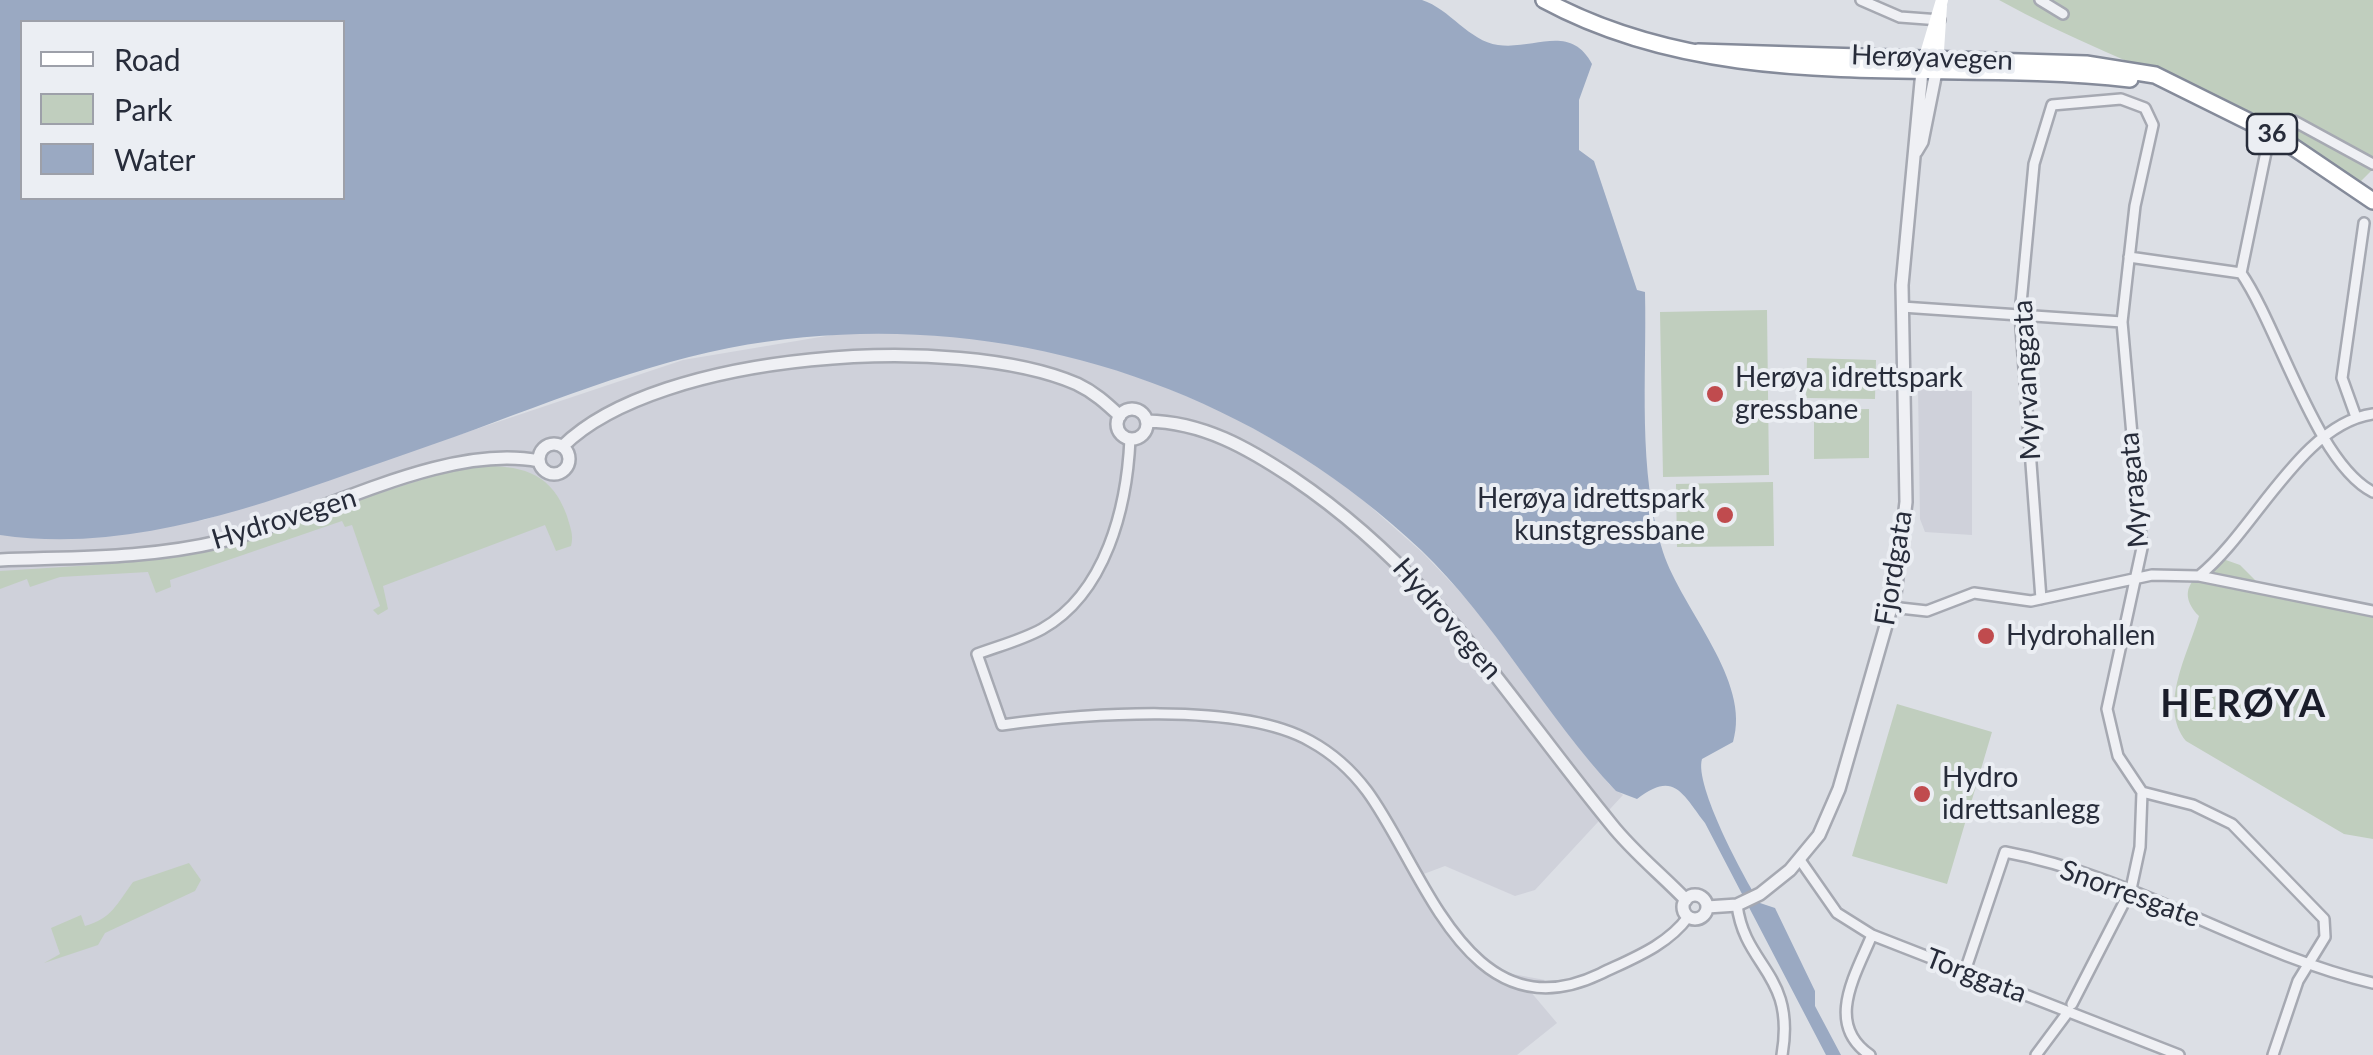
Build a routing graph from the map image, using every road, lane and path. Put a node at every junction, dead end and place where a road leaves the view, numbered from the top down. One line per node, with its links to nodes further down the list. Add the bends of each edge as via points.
1 (1544, 0): 7 (highway, Herøyavegen / 36, via 1618,32 1710,58)
2 (1861, 0): 6 (street, via 1900,17)
3 (2040, 0): 5 (street)
4 (1942, 2): 6 (main road)
5 (2064, 14)
6 (1938, 20): 7 (main road)
7 (1930, 65): 9 (highway, Herøyavegen / 36, via 2101,65 2155,74); 16 (street, Fjordgata)
8 (2052, 105): 14 (street, Myragata, via 2121,99 2151,115); 17 (street, Myrvanggata, via 2034,164)
9 (2274, 134): 11 (street, via 2294,122); 12 (highway, Herøyavegen / 36)
10 (2266, 152): 15 (street)
11 (2373, 164)
12 (2373, 200)
13 (2364, 223): 21 (street, via 2342,378)
14 (2129, 257): 15 (street); 18 (street, Myragata)
15 (2241, 272): 23 (street)
16 (1902, 307): 17 (street); 32 (street, Fjordgata, via 1906,502)
17 (2020, 314): 18 (street); 31 (street, Myrvanggata)
18 (2122, 322): 30 (street, Myragata, via 2142,548)
19 (2373, 414): 21 (street)
20 (1120, 416): 22 (street, via 1138,410); 24 (street, via 1118,430); 25 (street, via 1075,383 1030,370 856,357 740,371 641,397 600,416)
21 (2356, 417): 23 (street)
22 (1147, 421): 24 (street, via 1141,437); 37 (street, Hydrovegen, via 1194,426 1244,448 1380,544 1450,615 1612,826)
23 (2324, 435): 27 (street, via 2350,475); 29 (street)
24 (1130, 440): 40 (street, via 1112,536 1084,592 1042,629 977,654 1002,724 1076,716 1234,719 1298,735 1366,789 1448,928 1494,968 1532,989 1583,982 1668,938)
25 (563, 446): 26 (street, via 546,446); 26 (street, via 570,460 560,473 547,472)
26 (539, 462): 28 (street, Hydrovegen, via 502,456 464,461 190,548)
27 (2373, 492)
28 (0, 564)
29 (2199, 576): 30 (street); 33 (street)
30 (2137, 577): 31 (street); 34 (street, Myragata, via 2107,724)
31 (2041, 599): 32 (street, via 1974,593 1928,611)
32 (1891, 607): 35 (street, Fjordgata, via 1840,789)
33 (2373, 612)
34 (2142, 792): 36 (street); 42 (street, via 2211,812 2247,838 2324,919 2324,937)
35 (1800, 860): 38 (street, Fjordgata); 41 (street, Torggata, via 1837,913)
36 (2131, 890): 42 (street, Snorresgate); 43 (street, Snorresgate, via 2006,852); 45 (street)
37 (1686, 900): 39 (street, via 1698,896); 40 (street)
38 (1746, 901): 39 (street); 46 (street, via 1741,924 1786,1008)
39 (1706, 907): 40 (street, via 1700,918)
40 (1688, 917)
41 (1872, 934): 43 (street, Torggata); 47 (street, via 1844,1012 1856,1043)
42 (2308, 965): 44 (street, Snorresgate); 50 (street)
43 (1965, 971): 45 (street, Torggata)
44 (2373, 983)
45 (2070, 1008): 48 (street); 49 (street, Torggata)
46 (1782, 1055)
47 (1870, 1055)
48 (2036, 1055)
49 (2179, 1055)
50 (2272, 1055)

